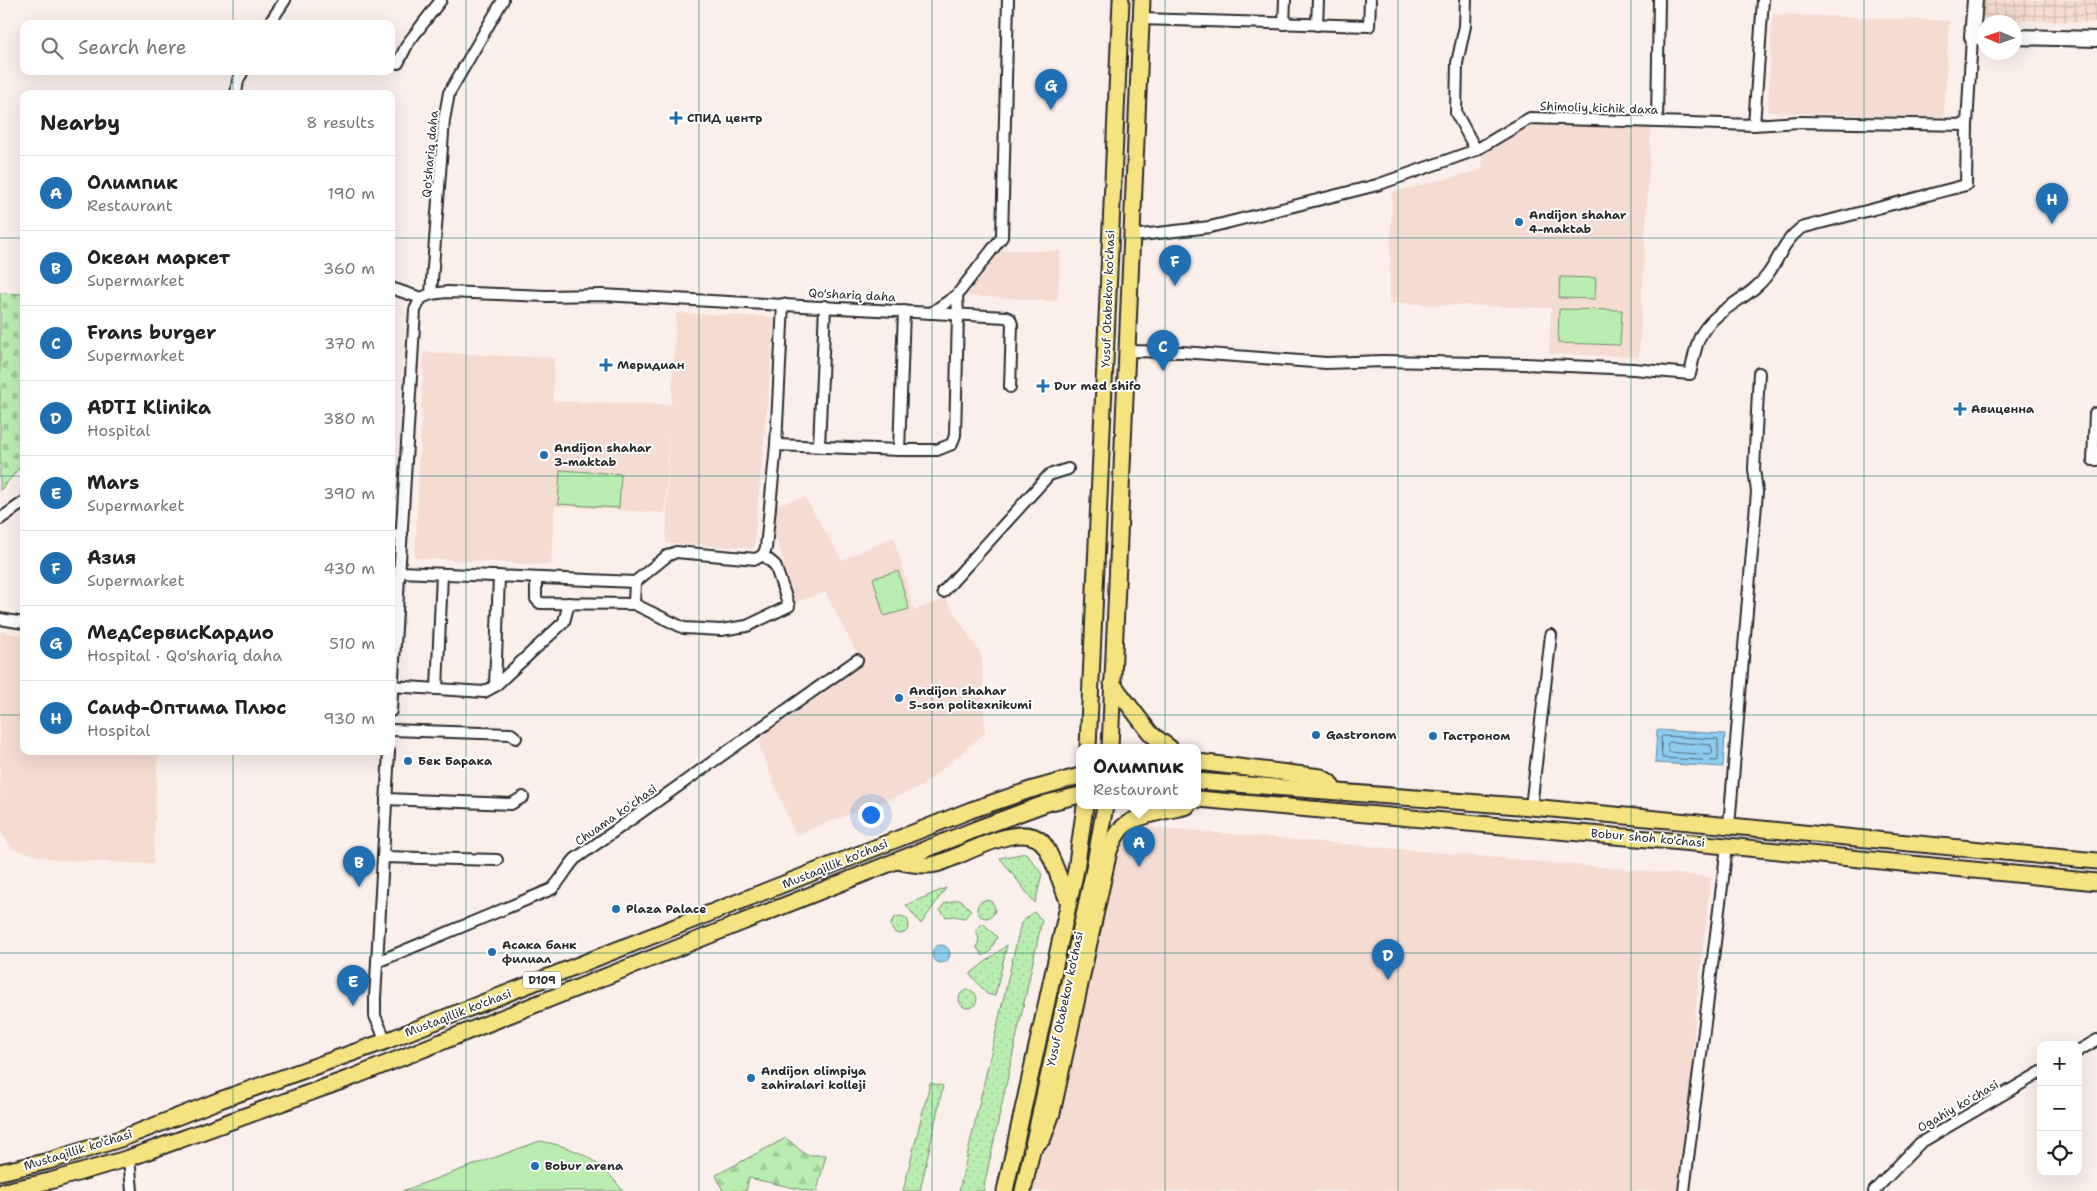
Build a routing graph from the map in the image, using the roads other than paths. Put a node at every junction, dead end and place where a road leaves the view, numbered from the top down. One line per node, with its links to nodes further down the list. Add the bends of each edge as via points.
1 (285, 0): 15 (street)
2 (441, 0): 22 (street, via 408,43)
3 (503, 0): 32 (street, Qo'shariq daha, via 449,93)
4 (1008, 0): 31 (street, via 1002,237)
5 (1121, 0): 70 (main road, Yusuf Otabekov ko'chasi)
6 (1142, 0): 14 (main road, Yusuf Otabekov ko'chasi)
7 (1285, 0): 16 (street)
8 (1318, 0): 17 (street)
9 (1370, 0): 17 (street, via 1369,26)
10 (1466, 0): 28 (street, via 1465,26 1457,63 1456,113)
11 (1659, 0): 25 (street)
12 (1763, 0): 26 (street)
13 (1975, 0): 18 (street)
14 (1141, 19): 16 (street); 29 (main road, Yusuf Otabekov ko'chasi)
15 (272, 20)
16 (1284, 24): 17 (street)
17 (1317, 25)
18 (1977, 25)
19 (2022, 37): 20 (street)
20 (2097, 39)
21 (1977, 45): 27 (street)
22 (398, 63)
23 (241, 75): 24 (street)
24 (237, 90)
25 (1657, 122): 26 (street, Shimoliy kichik daxa); 28 (street, Shimoliy kichik daxa, via 1530,118)
26 (1754, 125): 27 (street, Shimoliy kichik daxa, via 1799,122)
27 (1967, 125): 38 (street, via 1966,184 1801,228 1784,244 1768,275 1748,294 1716,316 1701,334 1690,374 1535,365 1383,361 1326,363)
28 (1476, 150): 29 (street, Shimoliy kichik daxa, via 1377,185 1210,227)
29 (1132, 236): 38 (main road, Yusuf Otabekov ko'chasi)
30 (395, 289): 32 (street)
31 (956, 295): 36 (street); 37 (street)
32 (426, 296): 33 (street, Qo'shariq daha, via 447,292 602,295); 49 (street, Qo'shariq daha, via 415,310)
33 (782, 304): 34 (street, Qo'shariq daha); 42 (street)
34 (825, 306): 35 (street, Qo'shariq daha); 43 (street)
35 (904, 311): 36 (street, Qo'shariq daha); 44 (street)
36 (931, 313): 37 (street, Qo'shariq daha)
37 (958, 315): 40 (street, Qo'shariq daha, via 1010,319); 44 (street, via 955,435 952,444 937,450)
38 (1127, 351): 64 (main road, Yusuf Otabekov ko'chasi)
39 (1759, 373): 86 (street, via 1754,469 1756,512)
40 (1010, 388)
41 (2096, 413): 45 (street, via 2093,460)
42 (776, 445): 43 (street); 50 (street)
43 (819, 446): 44 (street)
44 (899, 450)
45 (2097, 460)
46 (1068, 469): 56 (street, via 1049,475)
47 (20, 505): 48 (street)
48 (0, 520)
49 (396, 535): 51 (street, Qo'shariq daha)
50 (763, 555): 55 (street, via 756,558 676,552); 58 (street, via 775,565 789,606 746,626 721,630 684,628)
51 (400, 572): 52 (street); 62 (street, Qo'shariq daha)
52 (442, 574): 53 (street); 67 (street)
53 (499, 576): 54 (street); 66 (street)
54 (536, 578): 55 (street); 57 (street, via 536,599 540,603)
55 (635, 582): 58 (street)
56 (944, 592)
57 (569, 603): 58 (street); 66 (street, via 564,622)
58 (634, 604)
59 (0, 619): 60 (street)
60 (20, 622)
61 (1551, 635): 82 (street)
62 (395, 643)
63 (857, 660): 98 (street, Chuama koʻchasi, via 575,859 552,889)
64 (1112, 683): 71 (main road, Yusuf Otabekov ko'chasi); 72 (main road, via 1151,734)
65 (395, 686): 67 (street)
66 (495, 686): 67 (street, via 484,692)
67 (437, 688)
68 (395, 730): 69 (street, via 512,734)
69 (516, 738)
70 (1088, 744)
71 (1110, 744)
72 (1165, 744)
73 (389, 755): 80 (street)
74 (1201, 762): 77 (main road, via 1321,777)
75 (1076, 777): 100 (main road, Mustaqillik ko'chasi / D109, via 971,810)
76 (1201, 781): 77 (main road, Bobur shoh ko'chasi)
77 (1334, 790): 82 (main road, Bobur shoh ko'chasi)
78 (523, 797): 80 (street, via 511,804)
79 (1076, 797): 92 (main road, Mustaqillik ko'chasi / D109, via 1047,803)
80 (386, 798): 90 (street)
81 (1201, 800): 88 (main road, Bobur shoh ko'chasi)
82 (1531, 807): 86 (main road, Bobur shoh ko'chasi)
83 (1085, 809): 97 (main road, Yusuf Otabekov ko'chasi)
84 (1104, 809): 106 (main road, Yusuf Otabekov ko'chasi)
85 (1175, 809): 106 (main road, via 1132,821 1122,827 1114,838 1052,1112 1043,1138)
86 (1729, 826): 87 (main road, Bobur shoh ko'chasi)
87 (1893, 842): 89 (main road, Bobur shoh ko'chasi); 94 (main road)
88 (1728, 846): 94 (main road, Bobur shoh ko'chasi); 113 (street)
89 (2000, 852): 93 (main road, Bobur shoh ko'chasi); 95 (main road)
90 (383, 857): 91 (street); 98 (street)
91 (497, 860)
92 (898, 861): 97 (main road, via 935,865 1004,838 1019,834 1032,836 1045,846); 104 (main road, Mustaqillik ko'chasi / D109, via 371,1070)
93 (2097, 861)
94 (1891, 862): 95 (main road, Bobur shoh ko'chasi)
95 (1998, 873): 96 (main road, Bobur shoh ko'chasi)
96 (2097, 882)
97 (1069, 903): 111 (main road, Yusuf Otabekov ko'chasi)
98 (377, 962): 100 (street, via 375,1016)
99 (2097, 1040): 101 (street)
100 (386, 1041): 103 (main road, Mustaqillik ko'chasi / D109)
101 (2082, 1048)
102 (2037, 1074): 114 (street, Ogahiy koʻchasi, via 1920,1143)
103 (220, 1100): 104 (main road); 105 (main road, Mustaqillik ko'chasi / D109)
104 (228, 1121): 107 (main road, Mustaqillik ko'chasi / D109)
105 (123, 1138): 107 (main road); 108 (main road, Mustaqillik ko'chasi / D109)
106 (1032, 1149): 112 (main road, Yusuf Otabekov ko'chasi)
107 (129, 1158): 109 (main road, Mustaqillik ko'chasi / D109); 110 (street)
108 (0, 1172)
109 (4, 1191)
110 (132, 1191)
111 (1005, 1191)
112 (1023, 1191)
113 (1684, 1191)
114 (1874, 1191)

